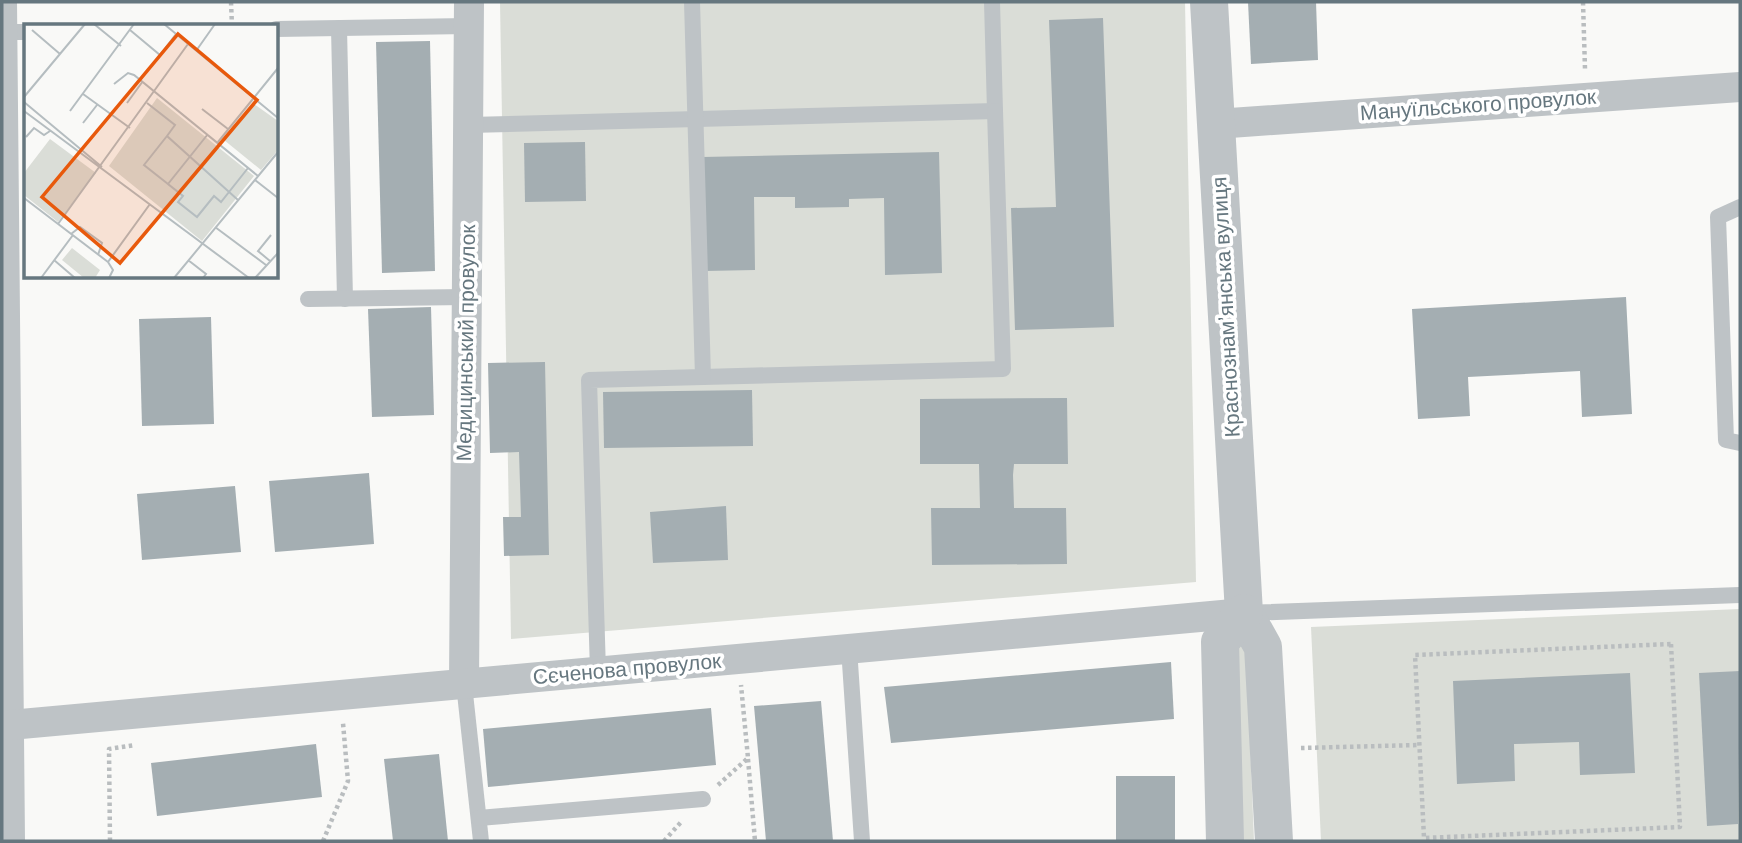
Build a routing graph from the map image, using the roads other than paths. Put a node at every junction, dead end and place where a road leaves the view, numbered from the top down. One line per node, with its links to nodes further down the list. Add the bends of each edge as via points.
1 (2, 2): 8 (street)
2 (692, 2): 12 (lane)
3 (992, 2): 11 (lane)
4 (1209, 2): 13 (street, Краснознамʼянська вулиця)
5 (469, 14): 6 (lane); 14 (street, Медицинський провулок)
6 (339, 28): 7 (lane); 18 (lane)
7 (278, 29)
8 (2, 32): 9 (lane); 23 (street)
9 (24, 32)
10 (1740, 87): 13 (street, Мануїльського провулок)
11 (995, 111): 12 (lane); 19 (lane, via 1003,369)
12 (695, 119): 14 (lane); 19 (lane)
13 (1216, 124): 22 (street, Краснознамʼянська вулиця)
14 (469, 125): 16 (street, Медицинський провулок)
15 (1740, 207): 20 (lane, via 1718,217 1726,440)
16 (466, 298): 18 (lane); 26 (street, Медицинський провулок)
17 (308, 299): 18 (lane)
18 (345, 299)
19 (703, 377): 25 (lane, via 589,380)
20 (1740, 443)
21 (1740, 595): 22 (lane)
22 (1244, 613): 24 (street, Сєченова провулок); 33 (street, via 1220,642); 34 (street, via 1264,647)
23 (5, 641): 27 (street)
24 (849, 648): 25 (street, Сєченова провулок); 32 (lane)
25 (598, 671): 26 (street, Сєченова провулок)
26 (464, 684): 27 (street, Сєченова провулок); 29 (lane)
27 (10, 725): 30 (street)
28 (702, 799): 29 (lane)
29 (479, 818): 31 (lane)
30 (10, 841)
31 (481, 841)
32 (862, 841)
33 (1225, 841)
34 (1274, 841)

